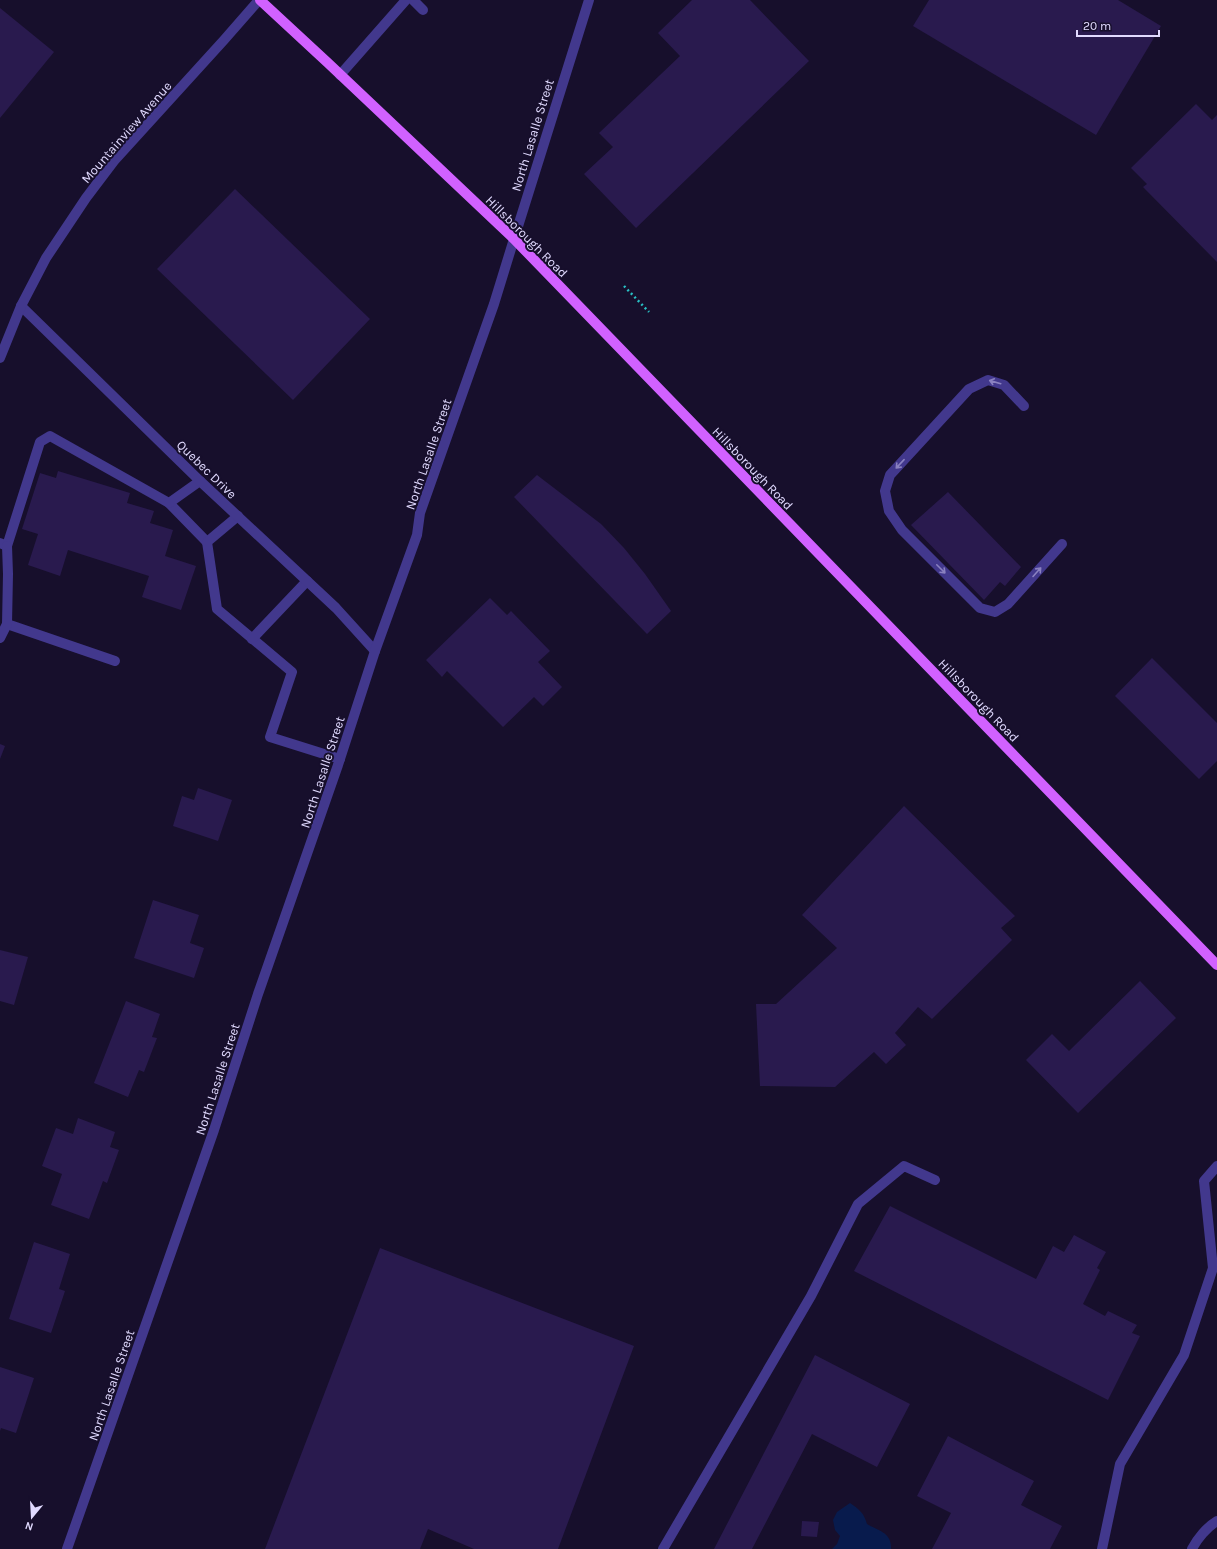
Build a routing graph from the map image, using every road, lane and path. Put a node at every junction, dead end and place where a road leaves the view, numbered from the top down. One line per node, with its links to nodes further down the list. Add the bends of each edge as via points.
1 (259, 0): 6 (main road, Hillsborough Road); 9 (street, Mountainview Avenue, via 114,161 46,258)
2 (406, 0): 6 (street)
3 (413, 0): 5 (street)
4 (588, 0): 7 (street, North Lasalle Street)
5 (423, 10)
6 (340, 75): 7 (main road, Hillsborough Road)
7 (514, 239): 23 (street, North Lasalle Street, via 494,304 420,513 417,536); 26 (main road, Hillsborough Road)
8 (624, 286): 10 (path)
9 (21, 306): 11 (street, Mountainview Avenue); 13 (street, Quebec Drive)
10 (649, 312)
11 (0, 358)
12 (1024, 406): 17 (street, one-way to 17, via 1004,385 988,380 970,389 890,475 885,491 889,511 902,530 980,608 995,612 1008,604)
13 (200, 481): 14 (street); 15 (street, Quebec Drive)
14 (169, 503): 16 (street); 18 (street, via 50,436 40,442)
15 (238, 516): 16 (street); 19 (street, Quebec Drive)
16 (207, 542): 22 (street, via 217,609)
17 (1062, 544)
18 (3, 545): 20 (street, via 8,574)
19 (307, 581): 22 (street); 23 (street, Quebec Drive)
20 (7, 624): 21 (street); 24 (street)
21 (0, 638)
22 (252, 639): 25 (street, via 292,672 270,737)
23 (375, 650): 25 (street, North Lasalle Street)
24 (115, 661)
25 (340, 759): 30 (street, North Lasalle Street, via 258,994 214,1130)
26 (1217, 965)
27 (1217, 1166): 32 (street, via 1204,1181 1213,1268 1184,1355 1120,1464)
28 (935, 1180): 31 (street, via 904,1166 858,1204 811,1296)
29 (1217, 1522): 33 (street, via 1199,1538)
30 (67, 1549)
31 (663, 1549)
32 (1102, 1549)
33 (1192, 1549)

